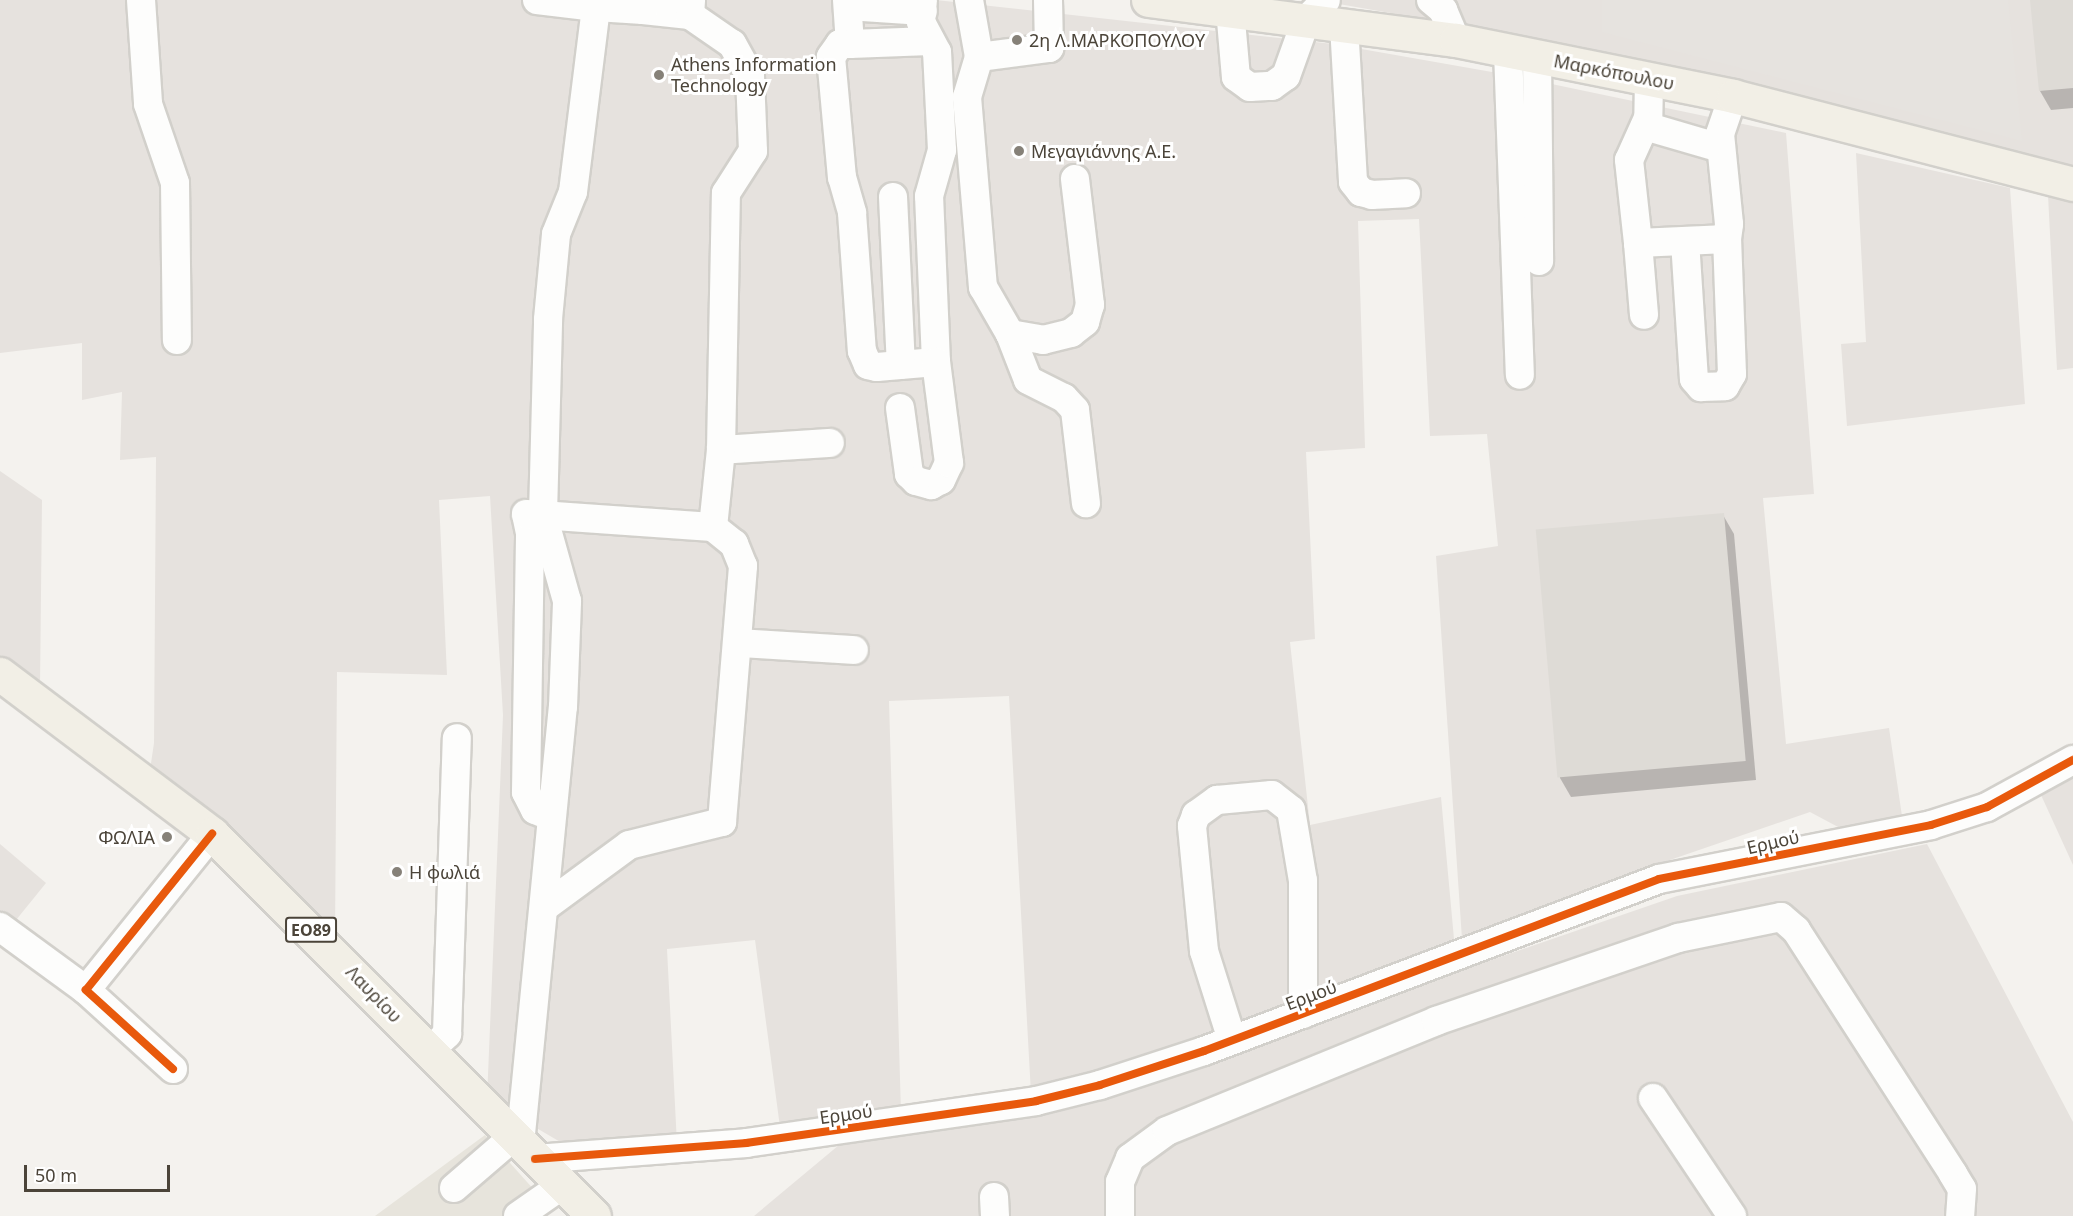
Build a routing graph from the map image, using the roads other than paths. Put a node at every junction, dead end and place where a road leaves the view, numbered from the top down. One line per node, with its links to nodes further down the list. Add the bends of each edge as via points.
1 (141, 0): 36 (street, via 148,104 175,183)
2 (537, 0): 11 (street)
3 (969, 0): 18 (street)
4 (1048, 0): 18 (street, via 1049,48)
5 (1148, 0): 12 (main road, Μαρκόπουλου)
6 (1431, 0): 14 (street, via 1443,10)
7 (848, 3): 9 (street); 16 (street)
8 (644, 5): 10 (street); 11 (street)
9 (923, 5): 15 (street, via 921,22)
10 (691, 7): 43 (street, via 732,44 750,76 753,151 726,193)
11 (596, 8): 40 (street, via 573,192 556,234)
12 (1230, 9): 13 (main road, Μαρκόπουλου); 13 (street, via 1236,77 1250,87 1272,86 1286,76)
13 (1325, 15): 14 (main road, Μαρκόπουλου); 25 (street, via 1353,182 1361,192 1372,195)
14 (1455, 40): 17 (main road, Μαρκόπουλου)
15 (930, 41): 16 (street); 26 (street, via 937,52 942,150)
16 (850, 44): 28 (street, via 840,44 831,57)
17 (1523, 54): 19 (main road, Μαρκόπουλου); 32 (street); 39 (street)
18 (979, 57): 35 (street, via 967,96 983,287)
19 (1649, 79): 20 (main road, Μαρκόπουλου); 21 (street)
20 (1733, 96): 22 (street, via 1720,134); 24 (main road, Μαρκόπουλου)
21 (1645, 126): 22 (street); 31 (street, via 1629,160)
22 (1720, 148): 29 (street, via 1729,224)
23 (1075, 179): 35 (street, via 1090,305 1085,322 1071,333 1043,340)
24 (2073, 184)
25 (1406, 193)
26 (929, 196): 27 (street); 37 (street)
27 (893, 197): 28 (street); 38 (street)
28 (847, 198): 38 (street, via 852,213 862,351 868,365)
29 (1727, 239): 30 (street); 30 (street, via 1732,374 1725,386 1701,387 1694,379)
30 (1685, 241): 31 (street)
31 (1638, 243): 33 (street)
32 (1539, 261)
33 (1644, 315)
34 (529, 319): 40 (street)
35 (1010, 334): 44 (street, via 1028,380 1064,398 1076,410)
36 (177, 340)
37 (936, 362): 38 (street); 41 (street, via 949,463 941,480 931,485 916,481 909,474)
38 (901, 365)
39 (1520, 375)
40 (536, 392): 45 (street)
41 (900, 408)
42 (830, 443): 43 (street)
43 (721, 450): 46 (street)
44 (1086, 503)
45 (534, 508): 46 (street); 54 (street, via 567,601 563,707); 54 (street, via 526,514 530,533 526,792 535,810)
46 (713, 526): 47 (street, via 734,544 743,566)
47 (739, 644): 48 (street); 56 (street, via 722,822 628,846)
48 (854, 650)
49 (0, 674): 52 (main road, Λαυρίου / ΕΟ89, via 34,713)
50 (457, 738): 61 (street, via 447,1034)
51 (2071, 766): 59 (street, Ερμού, via 1987,807 1931,825 1659,879)
52 (138, 775): 53 (main road); 55 (main road, Λαυρίου / ΕΟ89)
53 (107, 782)
54 (550, 816): 56 (street)
55 (212, 834): 58 (street); 61 (main road, Λαυρίου / ΕΟ89)
56 (546, 906): 64 (street)
57 (0, 927): 58 (street)
58 (86, 990): 62 (street)
59 (1304, 1014): 60 (street, Ερμού); 60 (street, via 1303,880 1290,810 1272,795 1217,800 1196,815 1192,826 1204,951)
60 (1232, 1040): 64 (street, Ερμού, via 1100,1085 1036,1101 746,1143)
61 (429, 1051): 64 (main road, Λαυρίου / ΕΟ89)
62 (172, 1069)
63 (1653, 1098): 70 (street)
64 (523, 1147): 65 (main road, Λαυρίου / ΕΟ89); 66 (street)
65 (561, 1186): 67 (street); 68 (main road, Λαυρίου / ΕΟ89)
66 (454, 1188)
67 (518, 1216)
68 (594, 1216)
69 (1120, 1216): 71 (street, via 1120,1182 1131,1158 1167,1131 1447,1017 1678,938 1780,917 1803,939 1953,1174 1962,1189)
70 (1732, 1216)
71 (1960, 1216)

